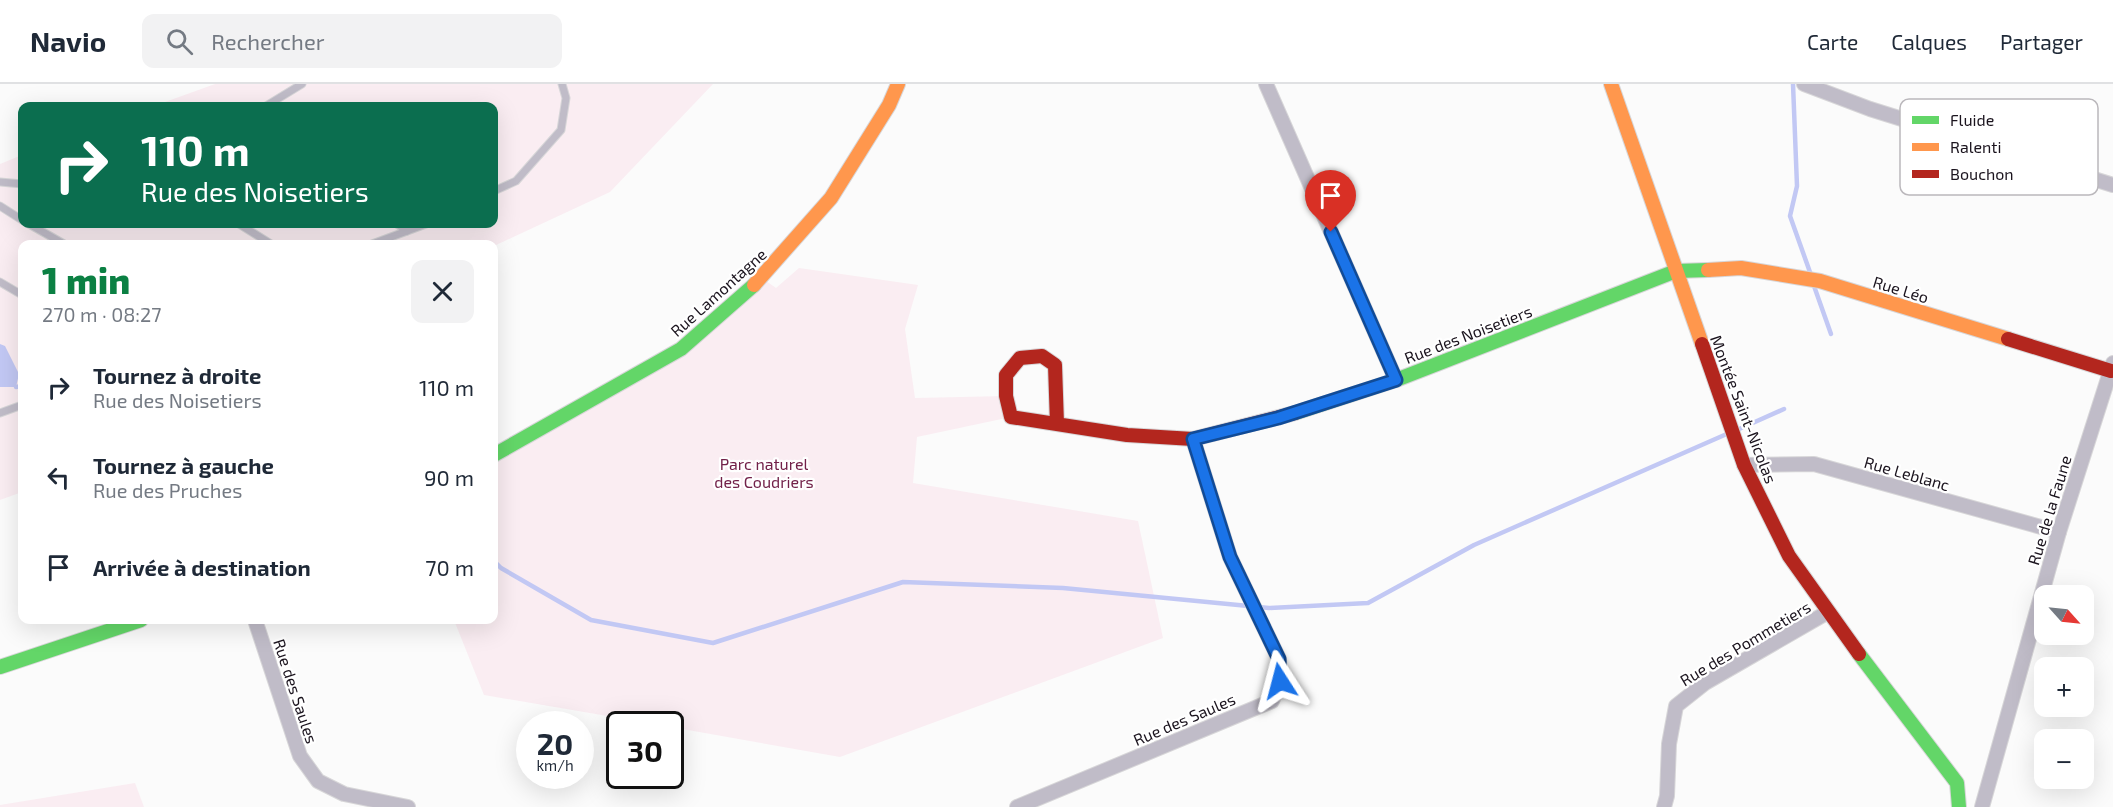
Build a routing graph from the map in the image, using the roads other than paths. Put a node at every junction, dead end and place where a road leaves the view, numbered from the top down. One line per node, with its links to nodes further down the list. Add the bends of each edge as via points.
1 (302, 84): 7 (lane)
2 (562, 84): 13 (lane, via 566,98 561,130 516,181)
3 (898, 84): 33 (street, Rue Lamontagne, via 831,198 762,278 681,349)
4 (1266, 84): 28 (street)
5 (1611, 84): 24 (street, Montée Saint-Nicolas)
6 (1804, 84): 8 (street)
7 (273, 102)
8 (1900, 118)
9 (2098, 180): 12 (street)
10 (0, 182): 11 (lane)
11 (18, 184)
12 (2113, 185)
13 (498, 189)
14 (0, 206): 15 (lane)
15 (18, 217)
16 (36, 228): 21 (lane)
17 (245, 228): 22 (lane)
18 (403, 228): 20 (lane)
19 (415, 228): 20 (lane)
20 (407, 231): 23 (lane)
21 (57, 240)
22 (265, 240)
23 (383, 240)
24 (1676, 271): 27 (street, Rue Léo, via 1741,268 1820,281); 28 (street, Rue des Noisetiers); 34 (street, Montée Saint-Nicolas)
25 (0, 282): 26 (lane)
26 (18, 293)
27 (2112, 367): 35 (street, Rue de la Faune)
28 (1396, 380): 32 (street, Rue des Noisetiers, via 1278,418)
29 (18, 406): 30 (lane)
30 (0, 413)
31 (1057, 424): 31 (street, Rue des Noisetiers, via 1055,365 1042,356 1020,358 1006,375 1011,417); 32 (street, Rue des Noisetiers, via 1127,435)
32 (1193, 439): 41 (street, Rue des Saules, via 1230,557 1279,659 1280,681 1272,700)
33 (498, 453)
34 (1744, 465): 35 (street, Rue Leblanc, via 1814,464); 36 (street, Montée Saint-Nicolas, via 1789,556)
35 (2059, 532): 44 (street, Rue de la Faune)
36 (1828, 612): 42 (street, Rue des Pommetiers, via 1705,683 1676,706); 43 (street, Montée Saint-Nicolas, via 1957,783)
37 (129, 624): 39 (street)
38 (256, 624): 40 (street, Rue des Saules, via 300,756 318,781 344,794)
39 (0, 668)
40 (408, 807)
41 (1017, 807)
42 (1664, 807)
43 (1959, 807)
44 (1983, 807)

